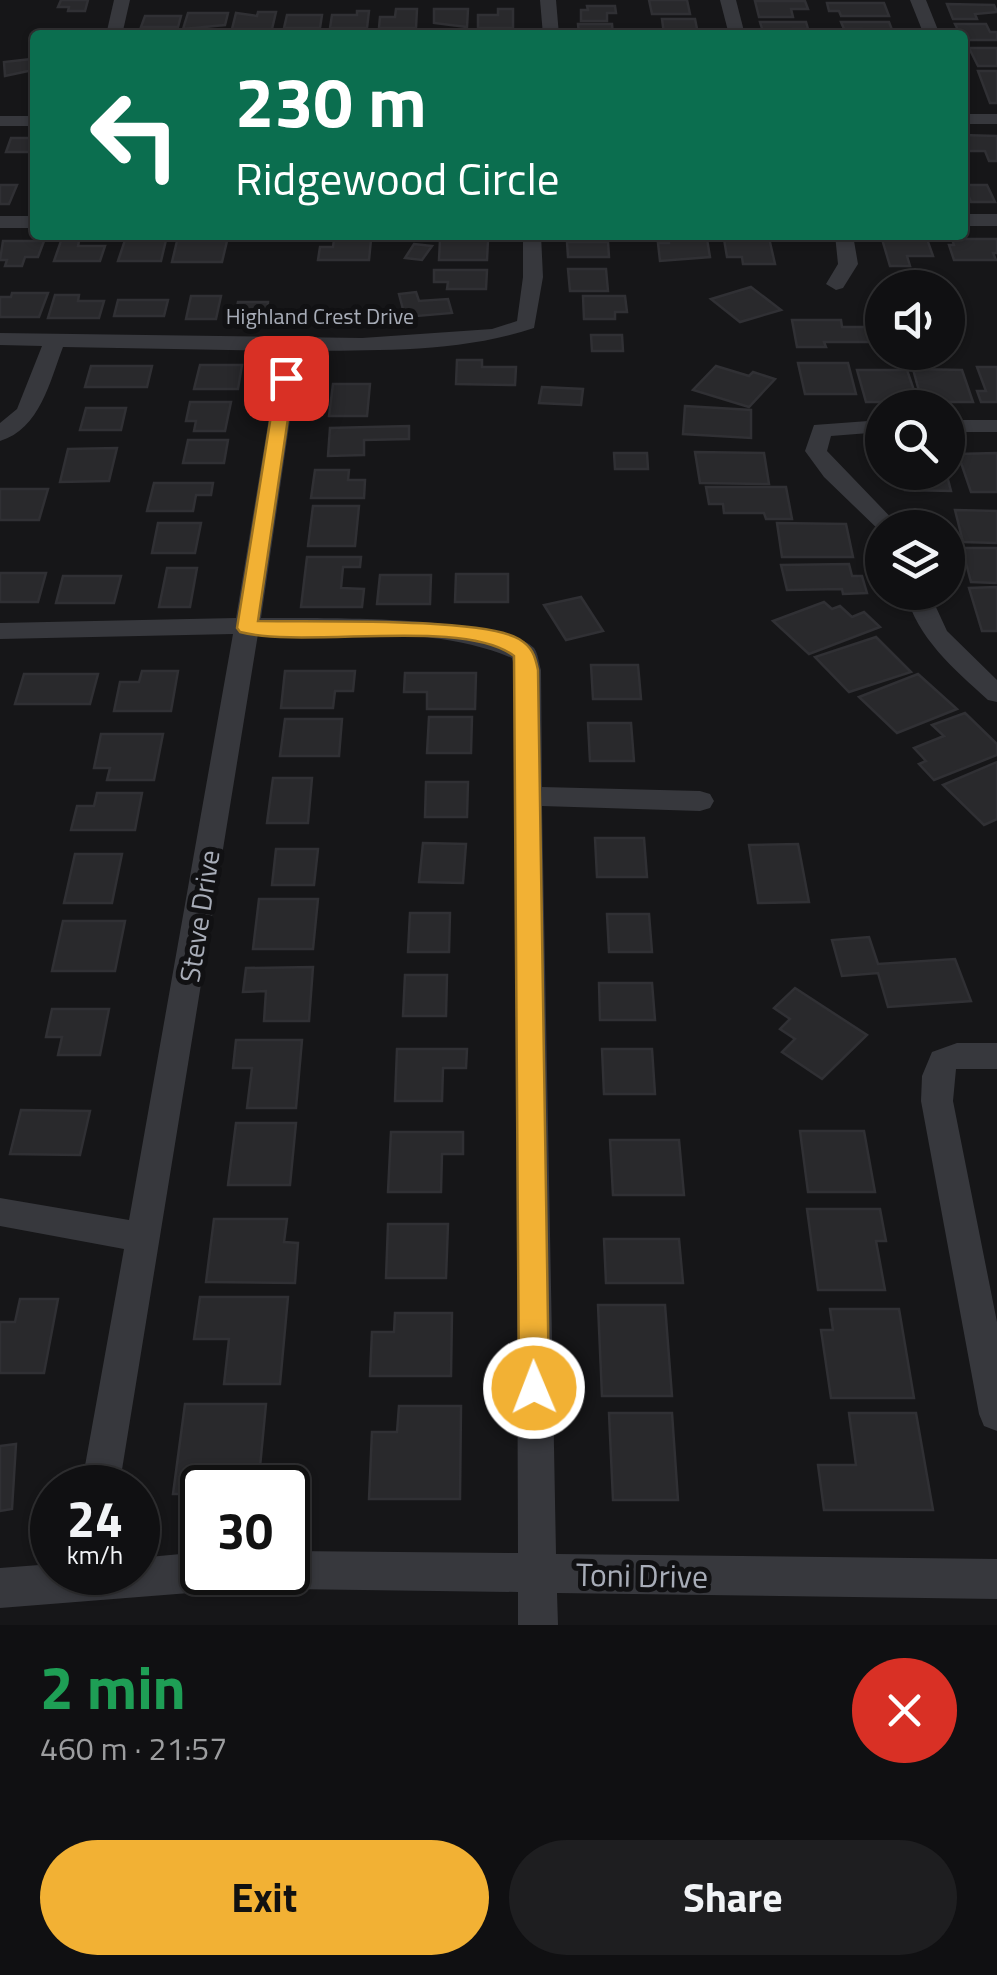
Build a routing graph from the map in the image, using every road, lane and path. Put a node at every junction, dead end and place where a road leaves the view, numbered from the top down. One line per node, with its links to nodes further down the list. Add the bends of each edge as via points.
1 (122, 0): 5 (street)
2 (548, 0): 6 (street)
3 (728, 0): 7 (street)
4 (918, 0): 8 (street)
5 (115, 30)
6 (550, 30)
7 (736, 30)
8 (930, 30)
9 (968, 115): 10 (street)
10 (997, 119)
11 (0, 121): 12 (street)
12 (30, 121)
13 (968, 220): 14 (street)
14 (997, 220)
15 (0, 222): 16 (street)
16 (30, 222)
17 (532, 240): 22 (street, Highland Crest Drive, via 530,317 520,330 466,340)
18 (845, 240): 19 (street, via 848,264)
19 (836, 284)
20 (0, 339): 21 (street, Highland Crest Drive)
21 (55, 340): 22 (street, Highland Crest Drive); 26 (street, via 27,412)
22 (291, 342): 29 (street, Steve Drive)
23 (965, 426): 24 (street)
24 (997, 426)
25 (865, 427): 27 (street, via 822,430 816,451 830,476)
26 (0, 434)
27 (876, 510)
28 (923, 610): 31 (street, via 942,644)
29 (247, 628): 30 (street); 32 (street, via 451,632 520,648 528,670); 36 (street, Steve Drive)
30 (0, 631)
31 (997, 694)
32 (529, 796): 33 (street); 40 (street)
33 (700, 801)
34 (997, 1056): 37 (street, via 943,1061 937,1101)
35 (0, 1212): 36 (street)
36 (145, 1238): 38 (street, Steve Drive)
37 (997, 1414)
38 (104, 1465)
39 (310, 1570): 40 (street, Toni Drive)
40 (538, 1574): 41 (street, Toni Drive); 44 (street)
41 (997, 1579)
42 (30, 1584): 43 (street)
43 (0, 1588)
44 (538, 1625)

